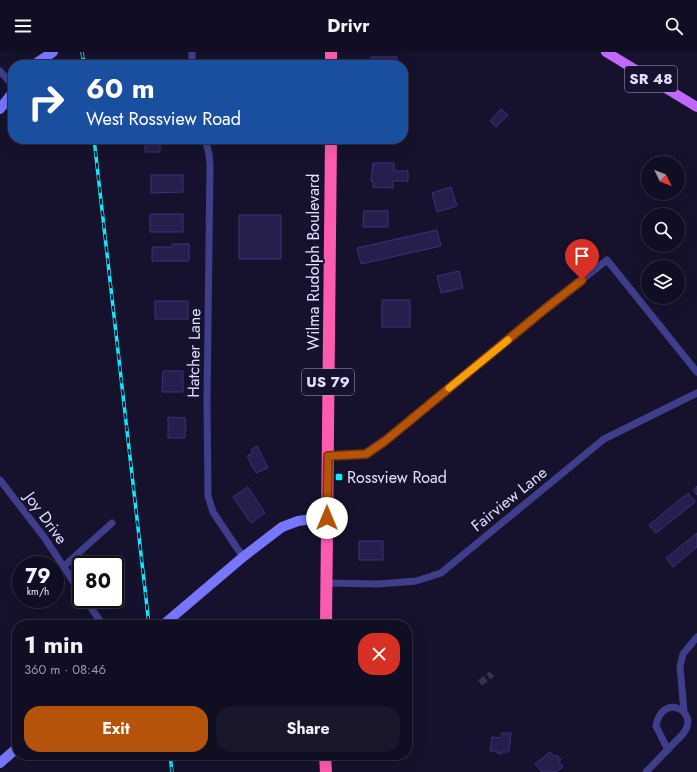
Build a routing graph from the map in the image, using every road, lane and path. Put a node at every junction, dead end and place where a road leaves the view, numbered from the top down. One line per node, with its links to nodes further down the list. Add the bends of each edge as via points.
1 (54, 52): 3 (street)
2 (606, 52): 7 (main road, SR 48)
3 (41, 60)
4 (0, 71): 5 (street)
5 (8, 80)
6 (8, 99): 8 (street)
7 (697, 107)
8 (0, 109)
9 (207, 144): 18 (street, Hatcher Lane, via 210,154 208,496 213,512)
10 (331, 144): 13 (highway, Wilma Rudolph Boulevard / US 79)
11 (697, 372): 13 (street, via 607,260 385,441 366,454)
12 (697, 393): 22 (street, Fairview Lane, via 604,439 441,573 416,581 379,584)
13 (328, 456): 15 (highway, Wilma Rudolph Boulevard / US 79)
14 (0, 480): 17 (street, Joy Drive)
15 (327, 518): 18 (street, via 294,522 282,527); 22 (highway, Wilma Rudolph Boulevard / US 79)
16 (112, 523): 19 (street)
17 (56, 556)
18 (243, 557): 25 (street)
19 (64, 566)
20 (64, 568): 21 (street, Joy Drive)
21 (72, 580)
22 (326, 583): 26 (highway, Wilma Rudolph Boulevard / US 79)
23 (91, 608): 24 (street)
24 (100, 620)
25 (169, 620)
26 (326, 620)
27 (697, 637): 28 (street, via 683,654 680,666)
28 (684, 712): 29 (street, via 687,716 687,728); 29 (street, via 672,707 660,714 656,726)
29 (668, 750): 34 (street)
30 (12, 752): 32 (street)
31 (325, 760): 33 (highway)
32 (0, 763)
33 (326, 772)
34 (646, 772)

